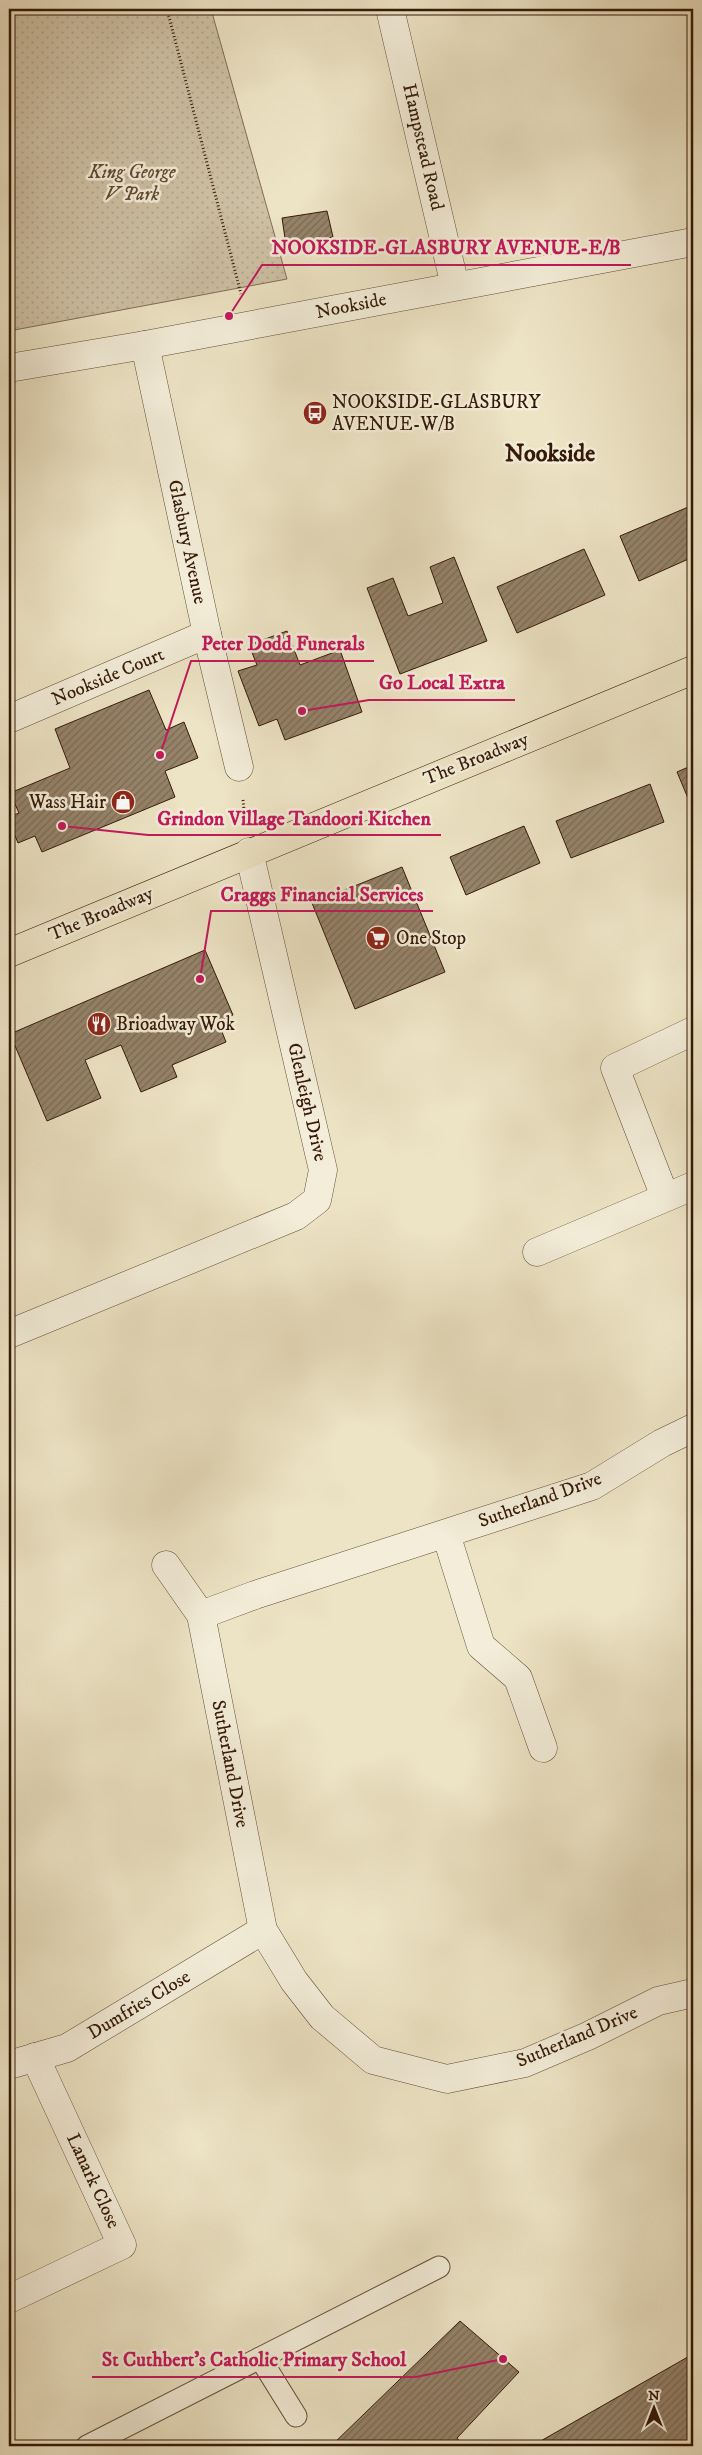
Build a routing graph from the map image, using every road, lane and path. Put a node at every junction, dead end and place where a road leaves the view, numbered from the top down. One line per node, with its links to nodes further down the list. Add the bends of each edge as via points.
1 (167, 9): 5 (path)
2 (390, 9): 4 (street, Hampstead Road)
3 (693, 242): 4 (street, Nookside)
4 (455, 286): 5 (street, Nookside)
5 (249, 325): 6 (street, Nookside)
6 (146, 345): 7 (street, Nookside); 8 (street, Glasbury Avenue)
7 (9, 368)
8 (207, 634): 10 (street, Nookside Court); 11 (street, Glasbury Avenue)
9 (693, 670): 12 (main road, The Broadway)
10 (9, 718)
11 (239, 767): 12 (path)
12 (249, 852): 13 (main road, The Broadway); 18 (street, Glenleigh Drive, via 323,1170 317,1200 296,1216)
13 (9, 952)
14 (693, 1031): 16 (street, via 615,1068)
15 (693, 1186): 16 (street)
16 (665, 1197): 17 (street)
17 (537, 1252)
18 (9, 1334)
19 (693, 1428): 20 (street, Sutherland Drive, via 592,1486)
20 (446, 1534): 22 (street, Sutherland Drive); 23 (street, via 481,1646 518,1678)
21 (166, 1565): 22 (street)
22 (200, 1615): 24 (street, Sutherland Drive)
23 (543, 1748)
24 (263, 1930): 25 (street, Sutherland Drive, via 294,1981 322,2016 373,2060 447,2079 525,2063 658,2001); 26 (street, Dumfries Close, via 67,2048)
25 (693, 1993)
26 (35, 2057): 27 (street, Dumfries Close); 29 (street, Lanark Close, via 122,2245)
27 (9, 2065)
28 (439, 2267): 30 (lane)
29 (9, 2299)
30 (260, 2358): 31 (lane); 32 (lane)
31 (296, 2416)
32 (86, 2446)

